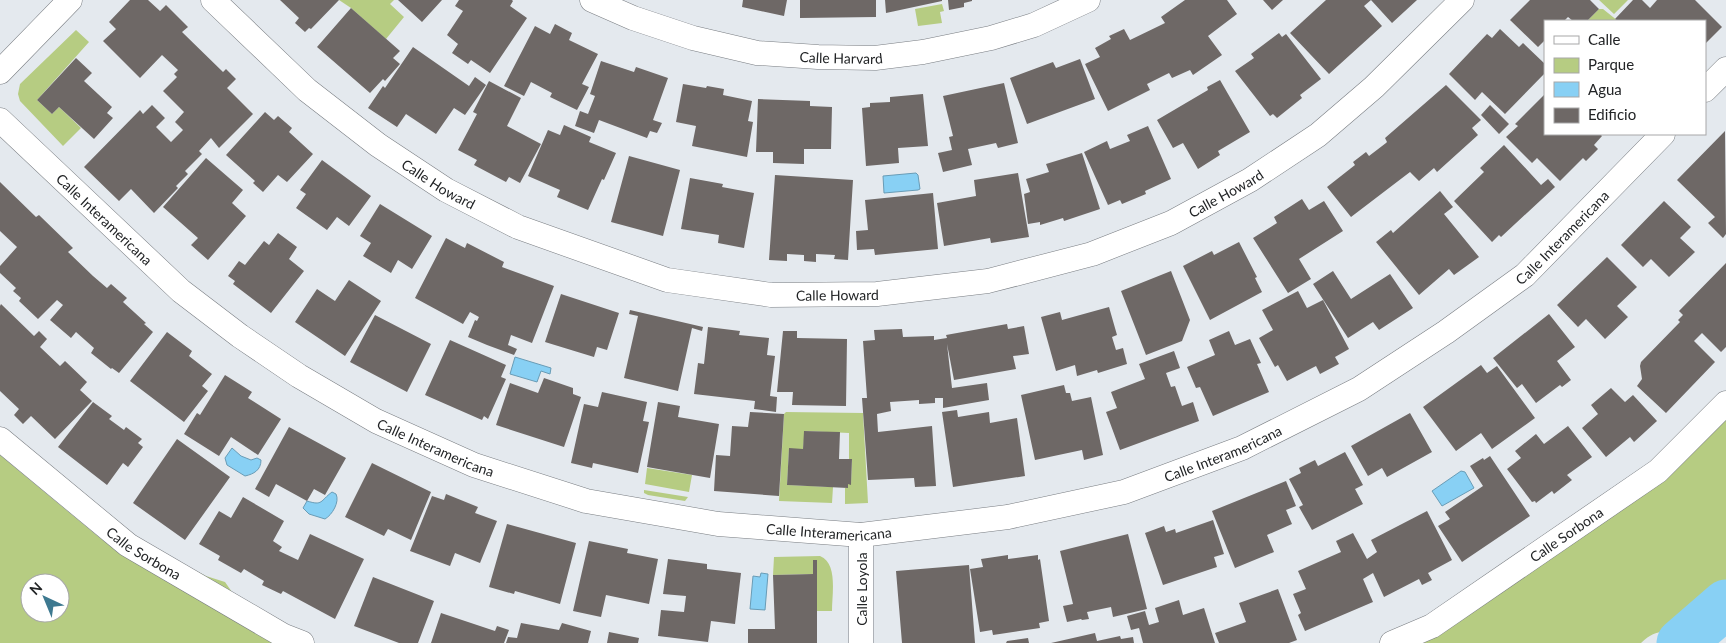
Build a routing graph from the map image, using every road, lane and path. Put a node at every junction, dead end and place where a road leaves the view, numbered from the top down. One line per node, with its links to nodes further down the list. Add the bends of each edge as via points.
1 (70, 0): 7 (street)
2 (213, 0): 5 (street, Calle Howard, via 306,90 378,145 446,190 518,227 668,280 771,295 877,294 988,281 1092,254 1171,223 1250,180 1318,135 1374,87)
3 (592, 0): 4 (street, Calle Harvard, via 685,35 757,53 875,58 991,38 1034,25)
4 (1088, 0)
5 (1462, 0)
6 (1726, 69): 8 (street)
7 (0, 72)
8 (1706, 89)
9 (0, 120): 13 (street, Calle Interamericana, via 181,291 298,376 376,421 474,465 586,501 718,524)
10 (1661, 135): 13 (street, Calle Interamericana, via 1525,275 1359,389 1242,448 1124,492 1008,517)
11 (1726, 403): 16 (street, Calle Sorbona, via 1658,471 1432,626)
12 (0, 439): 14 (street, Calle Sorbona, via 128,545 284,636)
13 (861, 535): 15 (street, Calle Loyola)
14 (302, 643)
15 (861, 643)
16 (1392, 643)

